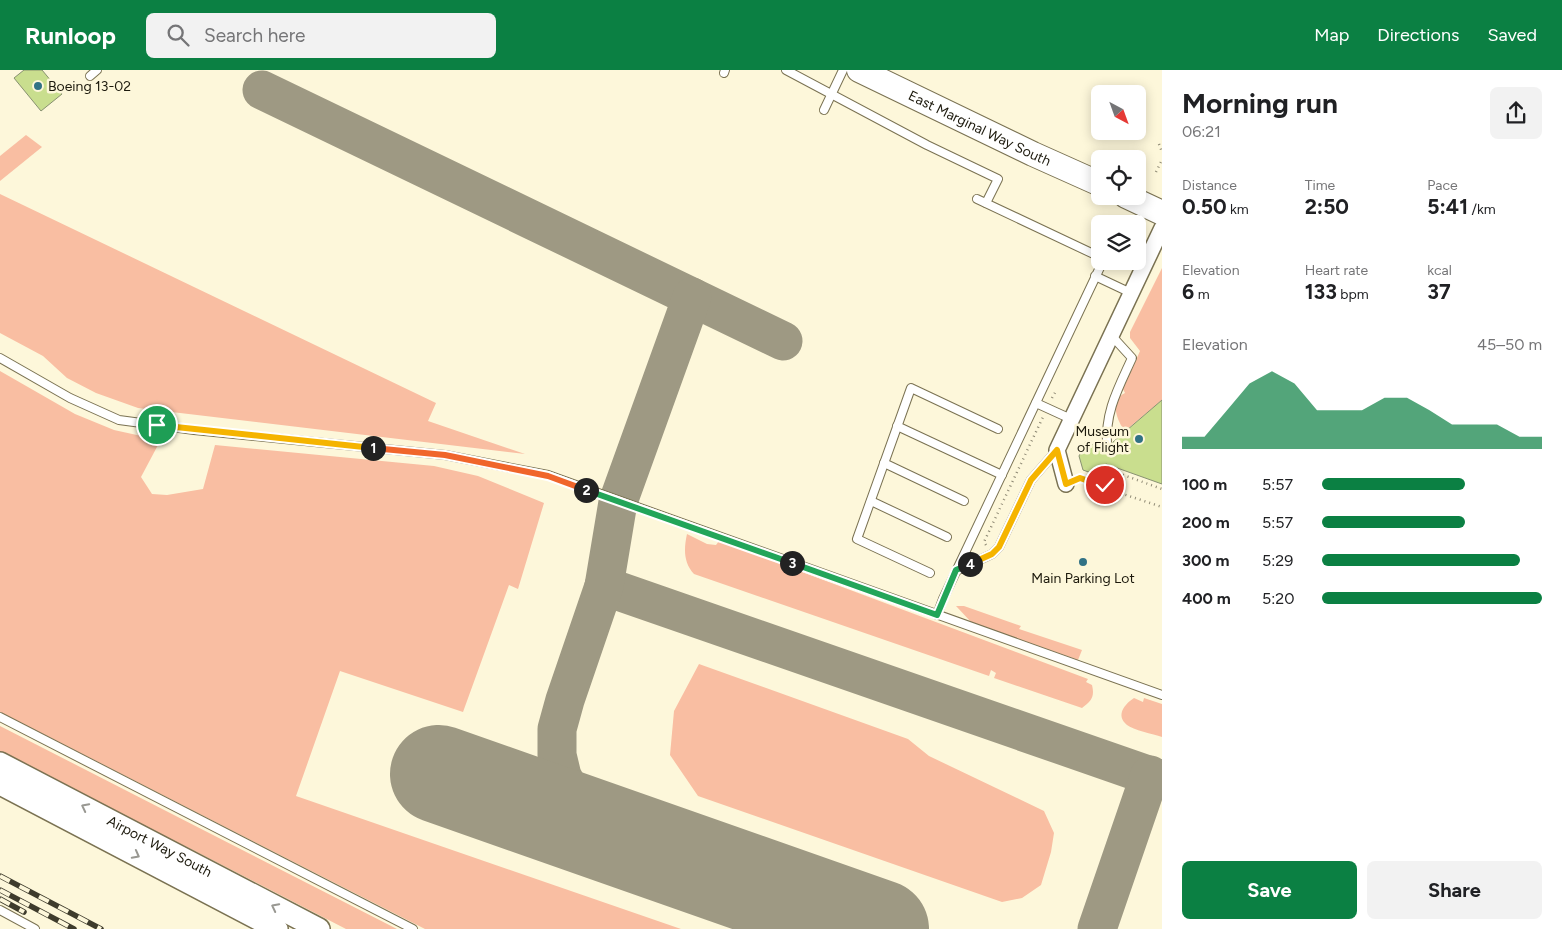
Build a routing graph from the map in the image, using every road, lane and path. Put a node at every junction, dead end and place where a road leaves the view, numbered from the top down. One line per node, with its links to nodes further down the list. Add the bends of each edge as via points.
1 (97, 70): 5 (lane)
2 (786, 70): 6 (lane)
3 (843, 70): 6 (lane)
4 (859, 70): 13 (main road, East Marginal Way South)
5 (90, 76)
6 (832, 94): 7 (lane); 15 (lane, via 998,179)
7 (824, 110)
8 (1159, 144): 9 (path)
9 (1162, 152)
10 (1162, 160): 11 (path)
11 (1161, 165): 12 (path)
12 (1156, 172)
13 (1091, 180)
14 (978, 199): 15 (lane)
15 (986, 203): 19 (lane)
16 (1145, 205): 17 (main road)
17 (1162, 213)
18 (1162, 228): 22 (street)
19 (1091, 253)
20 (1099, 270): 21 (lane)
21 (1096, 276): 22 (lane); 26 (lane)
22 (1131, 293): 23 (street)
23 (1111, 335): 28 (street); 31 (lane, via 1132,358 1111,404)
24 (0, 358): 45 (lane, via 70,398 119,420 445,455 548,476)
25 (1056, 391): 27 (path)
26 (1036, 403): 27 (lane); 34 (lane)
27 (1048, 408): 28 (lane); 42 (path, via 984,542)
28 (1071, 419): 32 (street)
29 (897, 426): 30 (lane, via 911,388); 33 (lane); 34 (lane)
30 (998, 429)
31 (1107, 446)
32 (1057, 450): 35 (street); 42 (lane, via 1031,480 999,547)
33 (884, 463): 38 (lane); 39 (lane)
34 (1002, 475): 43 (lane)
35 (1066, 484): 36 (path, via 1080,478)
36 (1103, 486): 37 (path, via 1118,473); 40 (path)
37 (1162, 489)
38 (870, 501): 41 (lane); 44 (lane, via 857,539)
39 (964, 501)
40 (1162, 507)
41 (947, 537)
42 (992, 554): 43 (lane)
43 (956, 570): 45 (lane)
44 (930, 573)
45 (937, 615): 46 (lane)
46 (1162, 695)
47 (0, 717): 54 (lane)
48 (0, 763): 53 (main road, Airport Way South, one-way to 48)
49 (0, 784): 52 (main road, Airport Way South, one-way to 52)
50 (0, 910): 51 (lane)
51 (35, 929)
52 (278, 929)
53 (319, 929)
54 (413, 929)

